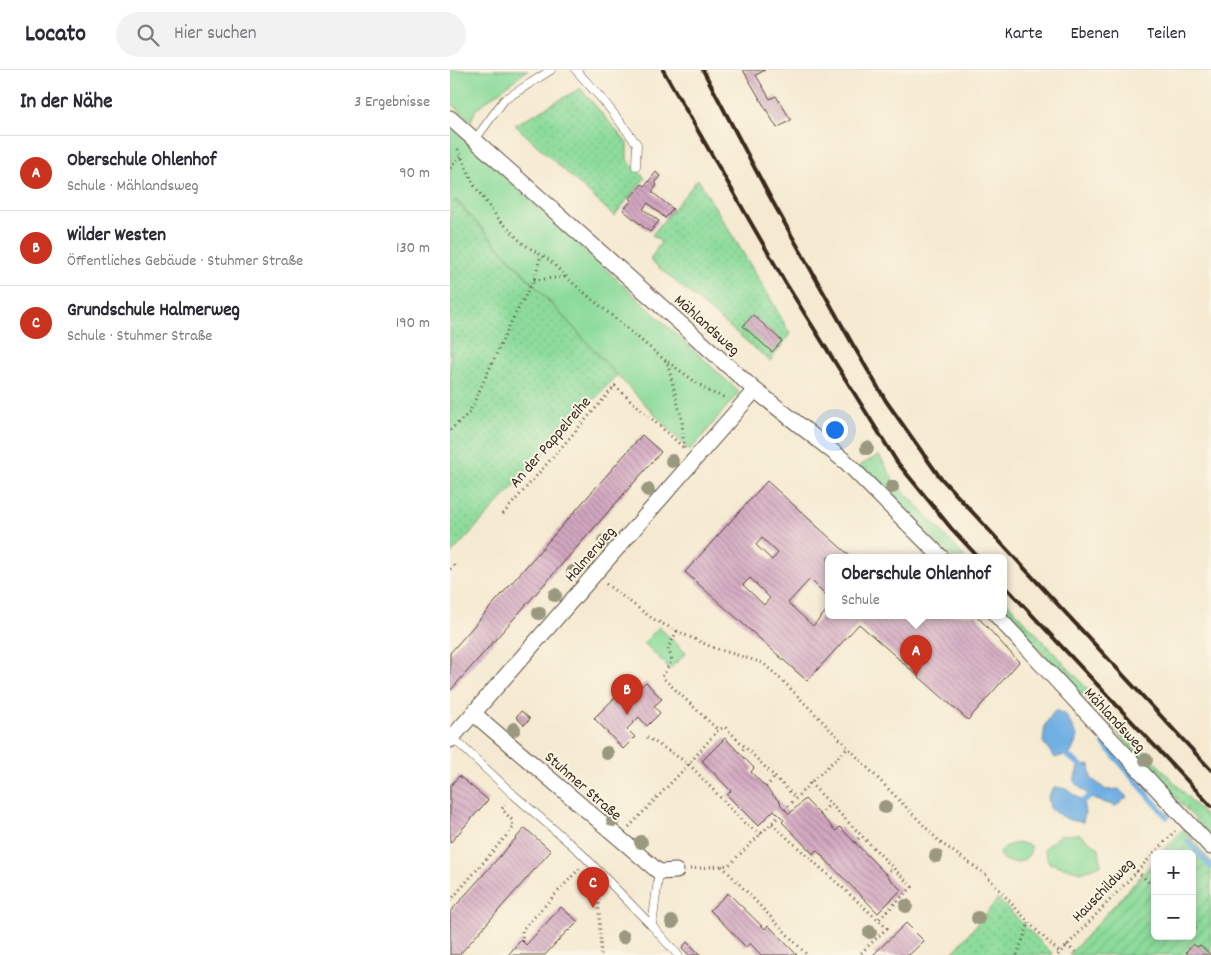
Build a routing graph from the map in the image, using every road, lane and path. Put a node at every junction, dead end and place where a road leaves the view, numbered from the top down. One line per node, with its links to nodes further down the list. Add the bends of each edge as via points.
1 (551, 70): 5 (lane, via 504,100)
2 (576, 70): 7 (lane, via 637,144)
3 (450, 118): 5 (street, Mählandsweg)
4 (455, 140): 6 (path)
5 (474, 141): 6 (path); 13 (street, Mählandsweg)
6 (460, 157): 8 (path); 9 (path, via 474,185 497,217 522,243)
7 (636, 166)
8 (450, 168)
9 (541, 255): 10 (path); 11 (path)
10 (566, 277): 11 (path); 12 (path)
11 (534, 280): 15 (path, via 469,413)
12 (667, 362): 14 (path, via 708,391); 16 (path, via 682,420)
13 (755, 390): 14 (street, Halmerweg); 19 (street, Mählandsweg, via 846,462)
14 (743, 404): 17 (street, Halmerweg)
15 (450, 430)
16 (684, 448): 17 (path); 18 (path, An der Pappelreihe, via 615,386)
17 (692, 462): 22 (street, Halmerweg)
18 (503, 514)
19 (938, 554)
20 (456, 563): 21 (path)
21 (450, 569)
22 (594, 575): 24 (path, via 653,619); 25 (street, Halmerweg)
23 (1000, 619): 42 (street, Mählandsweg)
24 (677, 631): 26 (path, via 668,648 672,660 662,677); 30 (path, via 714,648 763,663)
25 (474, 713): 28 (street, Halmerweg); 46 (street, Stuhmer Straße)
26 (718, 730): 29 (path, via 724,727); 32 (path)
27 (647, 737): 32 (path)
28 (451, 739): 49 (lane)
29 (745, 748): 31 (path); 33 (path)
30 (848, 748): 34 (path); 60 (path, via 940,842 986,874)
31 (739, 753)
32 (689, 764): 44 (path, via 745,824); 46 (path)
33 (775, 777): 35 (path); 36 (path)
34 (810, 783): 36 (path); 37 (path)
35 (766, 787)
36 (796, 798): 39 (path)
37 (830, 804): 40 (path); 45 (path)
38 (504, 806): 58 (path, via 502,809 512,820 513,828)
39 (785, 810)
40 (820, 815)
41 (779, 816): 43 (path)
42 (1185, 819): 48 (street, Mählandsweg); 53 (path, Hauschildweg)
43 (772, 824): 44 (path); 59 (path)
44 (761, 834): 50 (path, via 729,865)
45 (861, 835): 47 (path); 51 (path)
46 (620, 839): 54 (street, Stuhmer Straße)
47 (854, 843)
48 (1211, 847)
49 (588, 861): 56 (lane); 64 (path, via 522,930)
50 (722, 866): 52 (path); 69 (path)
51 (893, 868): 55 (path); 59 (path, via 912,887)
52 (676, 871): 54 (street)
53 (1137, 871): 57 (path); 65 (path, Hauschildweg)
54 (659, 872): 61 (lane)
55 (886, 874)
56 (604, 879): 61 (lane); 67 (path, via 598,893)
57 (1151, 884)
58 (450, 901)
59 (878, 920): 70 (path, via 887,928)
60 (1030, 922): 66 (path); 71 (path)
61 (652, 926): 68 (lane)
62 (1196, 929): 63 (path)
63 (1199, 932)
64 (523, 942)
65 (1067, 945): 66 (path, Hauschildweg); 72 (path)
66 (1059, 954)
67 (601, 955)
68 (678, 955)
69 (807, 955)
70 (859, 955)
71 (1017, 955)
72 (1078, 955)

